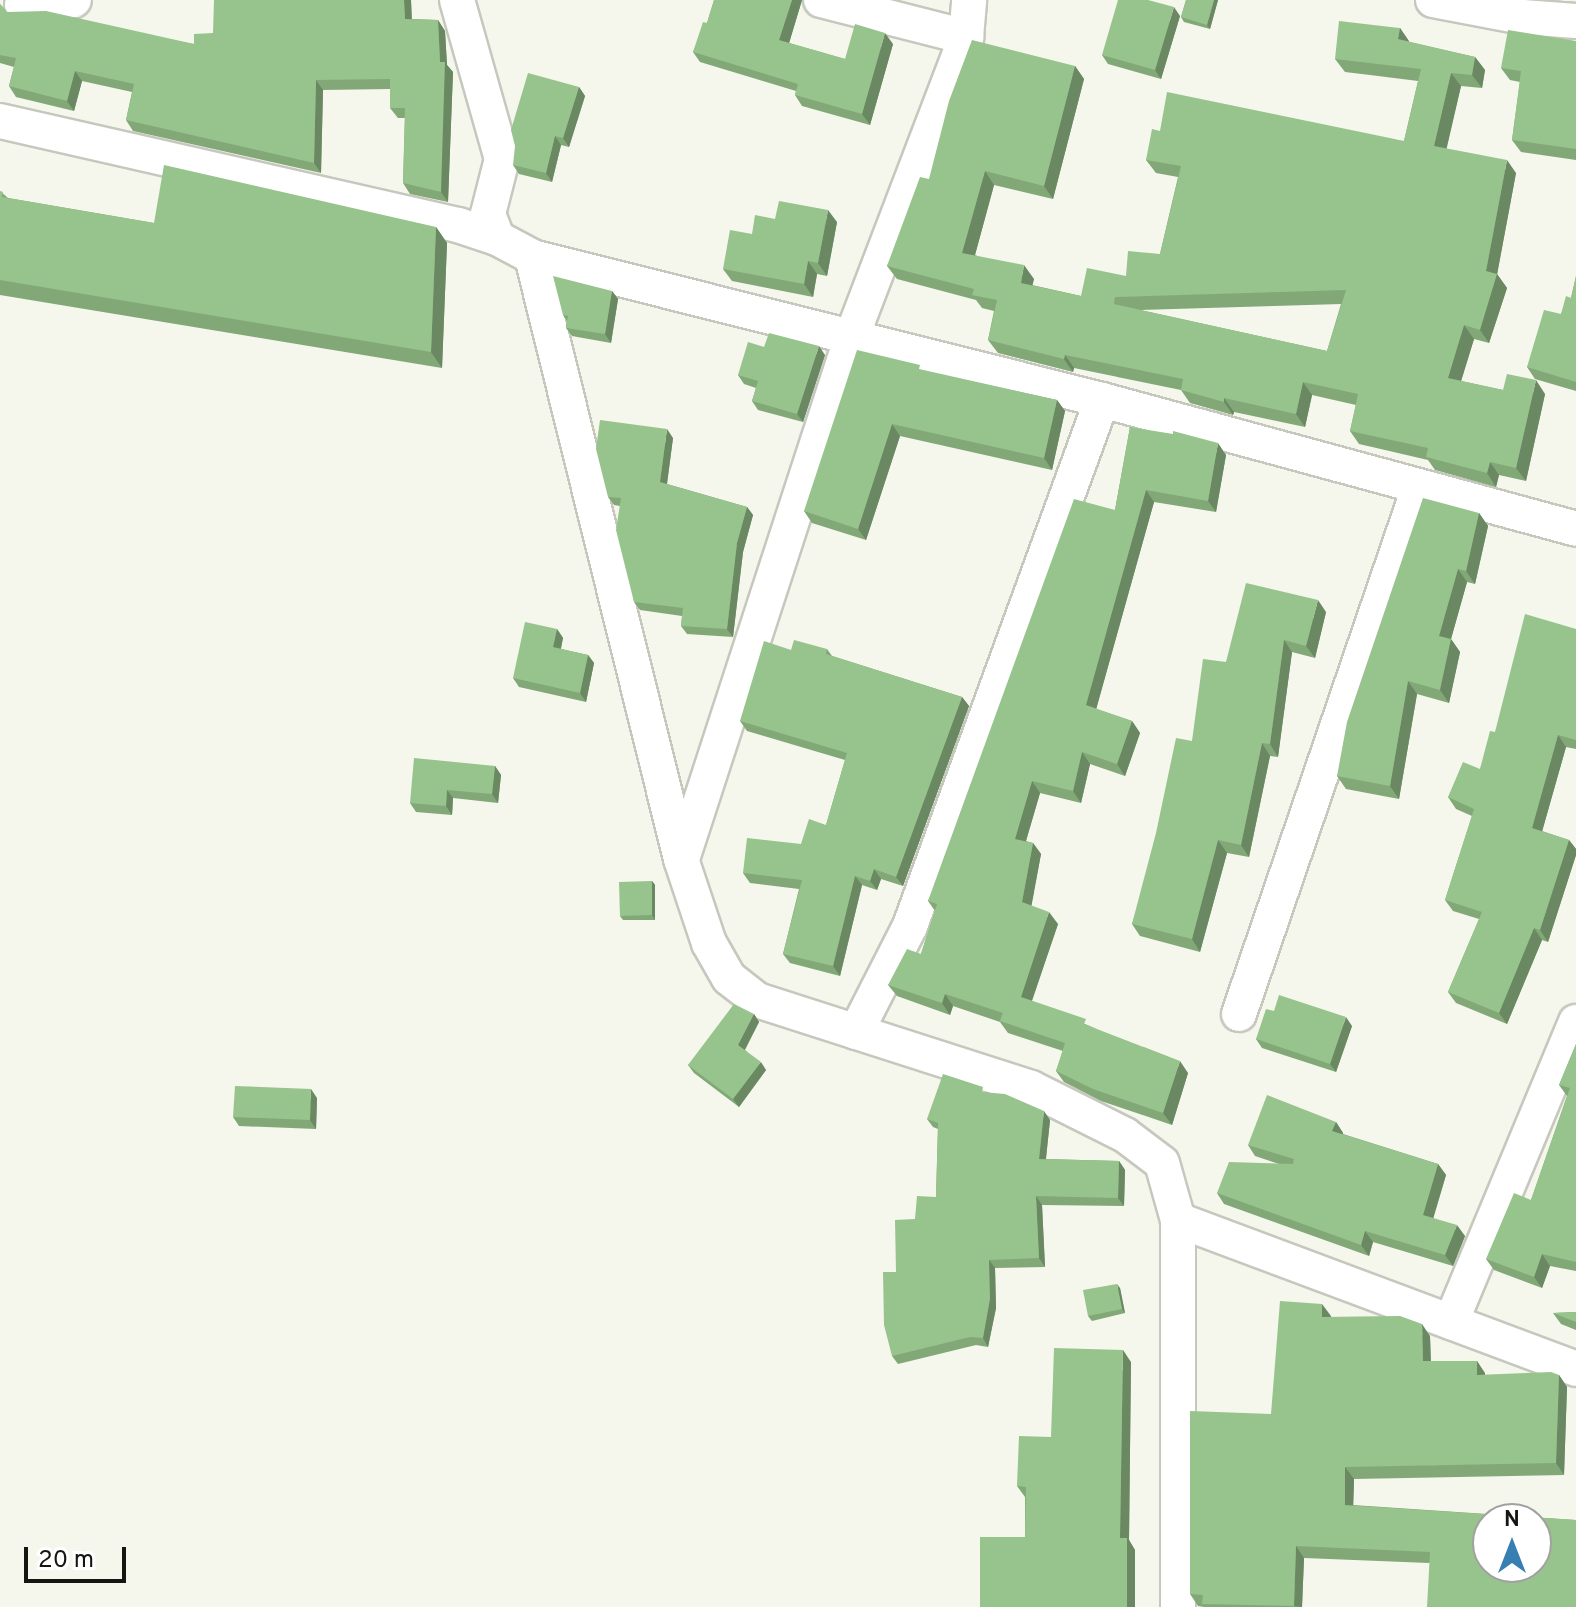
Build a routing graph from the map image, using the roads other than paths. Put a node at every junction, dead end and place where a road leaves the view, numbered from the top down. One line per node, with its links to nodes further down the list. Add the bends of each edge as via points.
1 (74, 0): 6 (street)
2 (457, 0): 10 (street, via 502,159 488,214)
3 (821, 0): 8 (street)
4 (969, 0): 8 (street)
5 (1433, 0): 7 (street)
6 (22, 4)
7 (1576, 21)
8 (966, 37): 12 (street)
9 (0, 121): 10 (street)
10 (497, 238): 11 (street)
11 (532, 257): 12 (street); 16 (street)
12 (852, 336): 13 (street); 16 (street)
13 (1102, 400): 14 (street); 19 (street, via 910,926)
14 (1419, 488): 15 (street); 17 (street)
15 (1576, 529)
16 (681, 859): 19 (street, via 709,943 729,978 757,1000)
17 (1239, 1014)
18 (1576, 1022): 21 (street)
19 (856, 1032): 20 (street, via 1031,1088 1125,1135 1162,1163)
20 (1178, 1220): 21 (street); 23 (street)
21 (1451, 1322): 22 (street)
22 (1576, 1369)
23 (1178, 1607)

